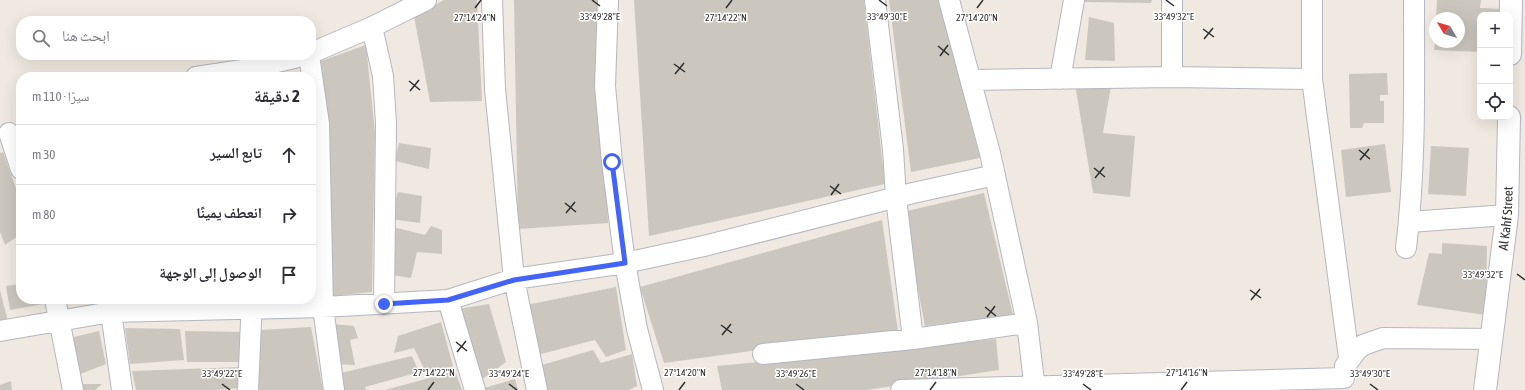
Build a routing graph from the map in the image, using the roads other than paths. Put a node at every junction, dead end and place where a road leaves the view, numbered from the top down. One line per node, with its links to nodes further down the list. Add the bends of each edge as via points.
1 (426, 0): 11 (street)
2 (492, 0): 32 (street, via 495,89)
3 (608, 0): 31 (street, via 605,86)
4 (875, 0): 27 (street, via 894,148)
5 (949, 0): 20 (street)
6 (1074, 0): 21 (street)
7 (1172, 0): 18 (street)
8 (1312, 0): 19 (street)
9 (1414, 0): 29 (street, via 1414,131)
10 (1511, 0): 12 (main road)
11 (372, 27): 13 (street); 38 (street, via 383,76 386,123)
12 (1510, 48)
13 (316, 51)
14 (291, 60): 16 (street)
15 (308, 60): 17 (street)
16 (253, 72)
17 (310, 72)
18 (1172, 76): 19 (street); 21 (street)
19 (1312, 79): 47 (street)
20 (971, 80): 21 (street); 26 (street)
21 (1060, 80)
22 (316, 107): 39 (street, via 319,124)
23 (1509, 120): 28 (main road, Al Kahf Street)
24 (10, 133): 25 (street)
25 (16, 153)
26 (995, 175): 27 (street); 42 (street)
27 (896, 198): 31 (street); 44 (street)
28 (1507, 215): 29 (street); 45 (main road, Al Kahf Street)
29 (1409, 222): 30 (street)
30 (1406, 248)
31 (625, 263): 32 (street); 57 (street, via 637,329)
32 (514, 280): 33 (street); 56 (street)
33 (448, 300): 38 (street); 55 (street)
34 (56, 304): 41 (street)
35 (236, 304): 40 (street)
36 (252, 304): 53 (street)
37 (270, 304): 39 (street)
38 (384, 304): 39 (street)
39 (323, 307): 54 (street)
40 (111, 312): 41 (street); 52 (street)
41 (61, 321): 43 (street); 51 (street)
42 (1027, 323): 44 (street); 50 (street)
43 (0, 331)
44 (913, 339): 46 (street)
45 (1492, 339): 47 (street, via 1383,338 1363,345); 59 (main road, Al Kahf Street)
46 (763, 354)
47 (1349, 358): 48 (street, via 1344,367)
48 (1345, 384): 49 (street)
49 (1199, 386): 50 (street)
50 (1035, 388): 58 (street)
51 (73, 390)
52 (122, 390)
53 (248, 390)
54 (334, 390)
55 (475, 390)
56 (536, 390)
57 (653, 390)
58 (901, 390)
59 (1486, 390)

